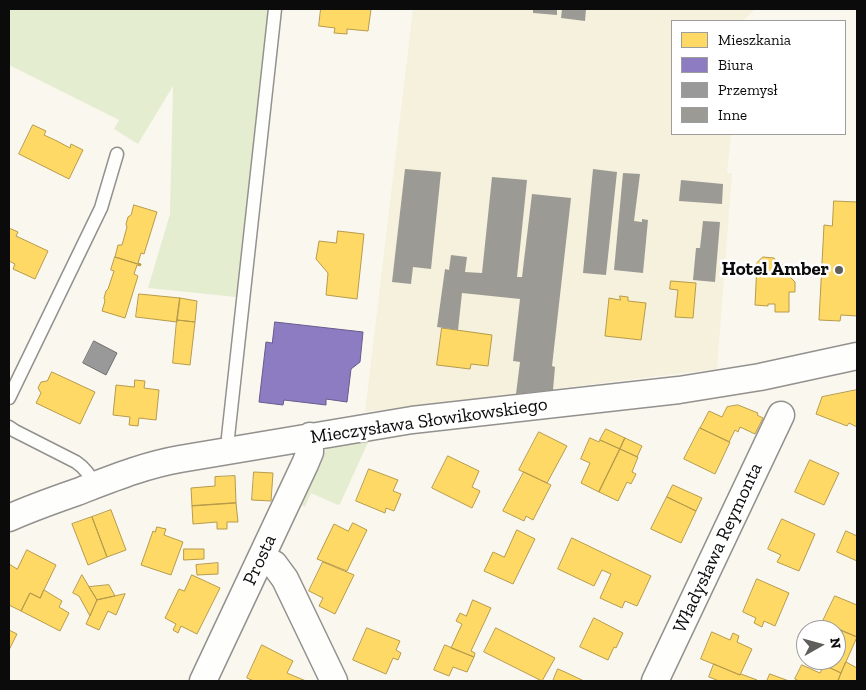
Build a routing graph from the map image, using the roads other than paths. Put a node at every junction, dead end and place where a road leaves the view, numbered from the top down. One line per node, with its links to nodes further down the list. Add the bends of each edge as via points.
1 (275, 9): 8 (lane)
2 (117, 154): 4 (lane, via 101,208)
3 (857, 356): 7 (street, Mieczysława Słowikowskiego, via 696,387 412,420)
4 (9, 398)
5 (781, 415): 14 (street, Władysława Reymonta)
6 (9, 427): 9 (lane, via 76,462)
7 (310, 436): 8 (street, Mieczysława Słowikowskiego); 11 (street, Prosta, via 310,452)
8 (229, 450): 9 (street, Mieczysława Słowikowskiego, via 166,461)
9 (94, 485): 10 (street, Mieczysława Słowikowskiego)
10 (9, 518)
11 (261, 558): 12 (street, Prosta); 13 (street, via 274,564 284,579)
12 (203, 681)
13 (334, 681)
14 (656, 681)

